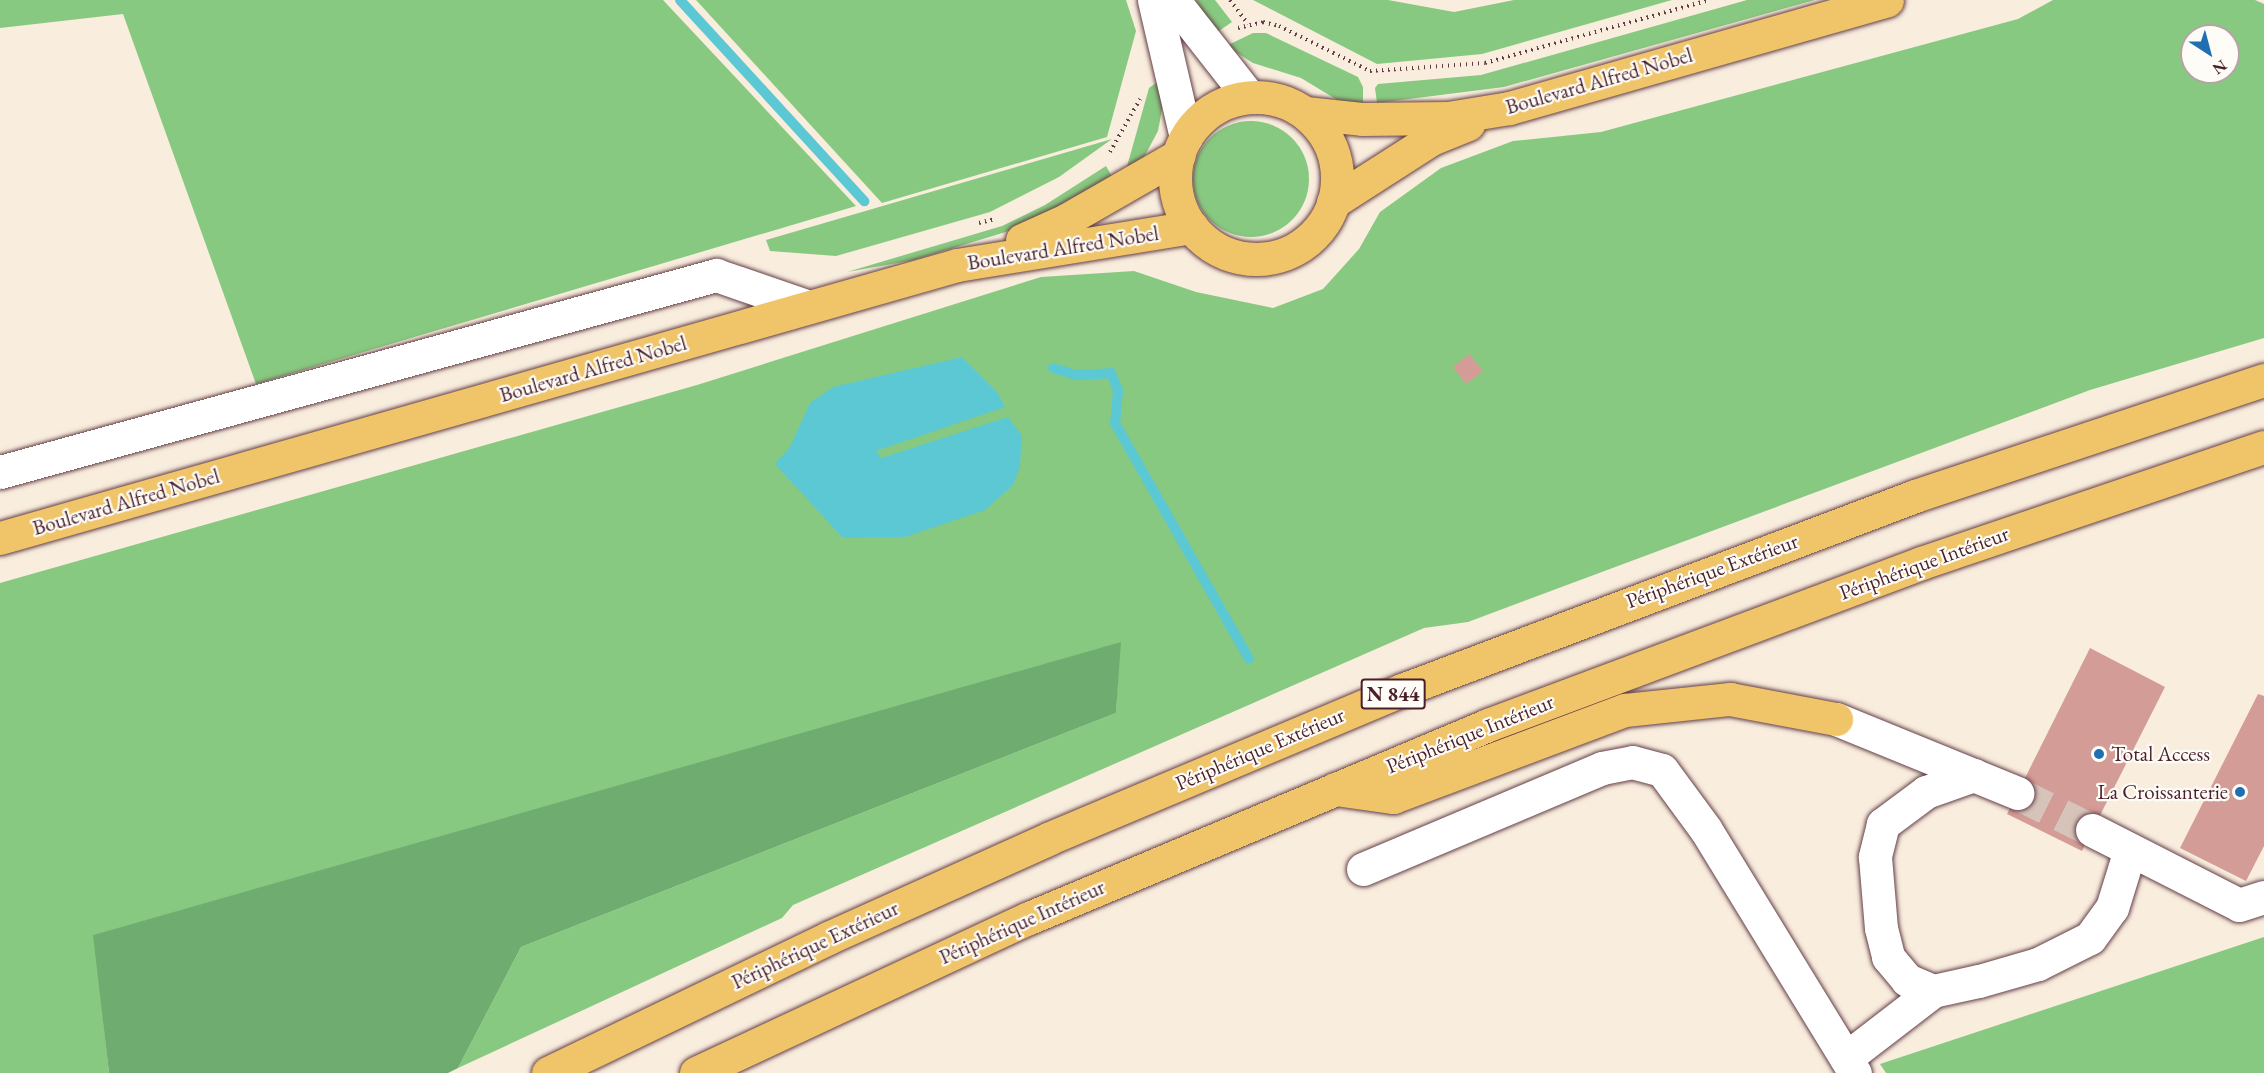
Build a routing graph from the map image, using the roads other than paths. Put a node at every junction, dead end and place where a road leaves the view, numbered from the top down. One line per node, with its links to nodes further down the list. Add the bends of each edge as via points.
1 (1154, 0): 7 (street)
2 (1173, 0): 4 (street)
3 (1887, 0): 5 (main road, Boulevard Alfred Nobel)
4 (1249, 97): 6 (main road, via 1277,99); 7 (main road, via 1205,116)
5 (1509, 108): 6 (main road, Boulevard Alfred Nobel, via 1448,118 1362,118); 8 (main road, via 1431,139)
6 (1305, 113): 8 (main road, via 1324,133 1335,159 1337,190)
7 (1183, 146): 9 (main road, via 1175,187 1183,214); 10 (main road, Boulevard Alfred Nobel, via 1066,220)
8 (1333, 202): 9 (main road, via 1311,239 1281,256 1253,260 1225,254)
9 (1192, 227): 10 (main road, Boulevard Alfred Nobel)
10 (957, 265): 11 (main road, Boulevard Alfred Nobel)
11 (809, 307): 14 (street, via 716,275); 15 (main road, Boulevard Alfred Nobel)
12 (2264, 380): 26 (main road, Périphérique Extérieur / N 844, via 1915,496 1391,694 1039,843 818,943)
13 (2264, 447): 18 (main road, Périphérique Intérieur, via 1746,627)
14 (0, 472)
15 (0, 538)
16 (1836, 719): 17 (street); 18 (main road, via 1730,699 1625,710 1393,797)
17 (1974, 775): 19 (street); 24 (street, via 1926,792 1899,809 1883,824 1875,857 1876,894 1888,957 1907,980)
18 (1333, 789): 27 (main road, Périphérique Intérieur, via 1029,918)
19 (2017, 793)
20 (2092, 831): 21 (street)
21 (2130, 850): 23 (street, via 2239,905); 24 (street, via 2112,908 2090,938 2038,964)
22 (1363, 869): 25 (street, via 1602,768 1632,762 1662,770 1706,830)
23 (2264, 897)
24 (1933, 991): 25 (street)
25 (1850, 1066)
26 (548, 1073)
27 (696, 1073)

